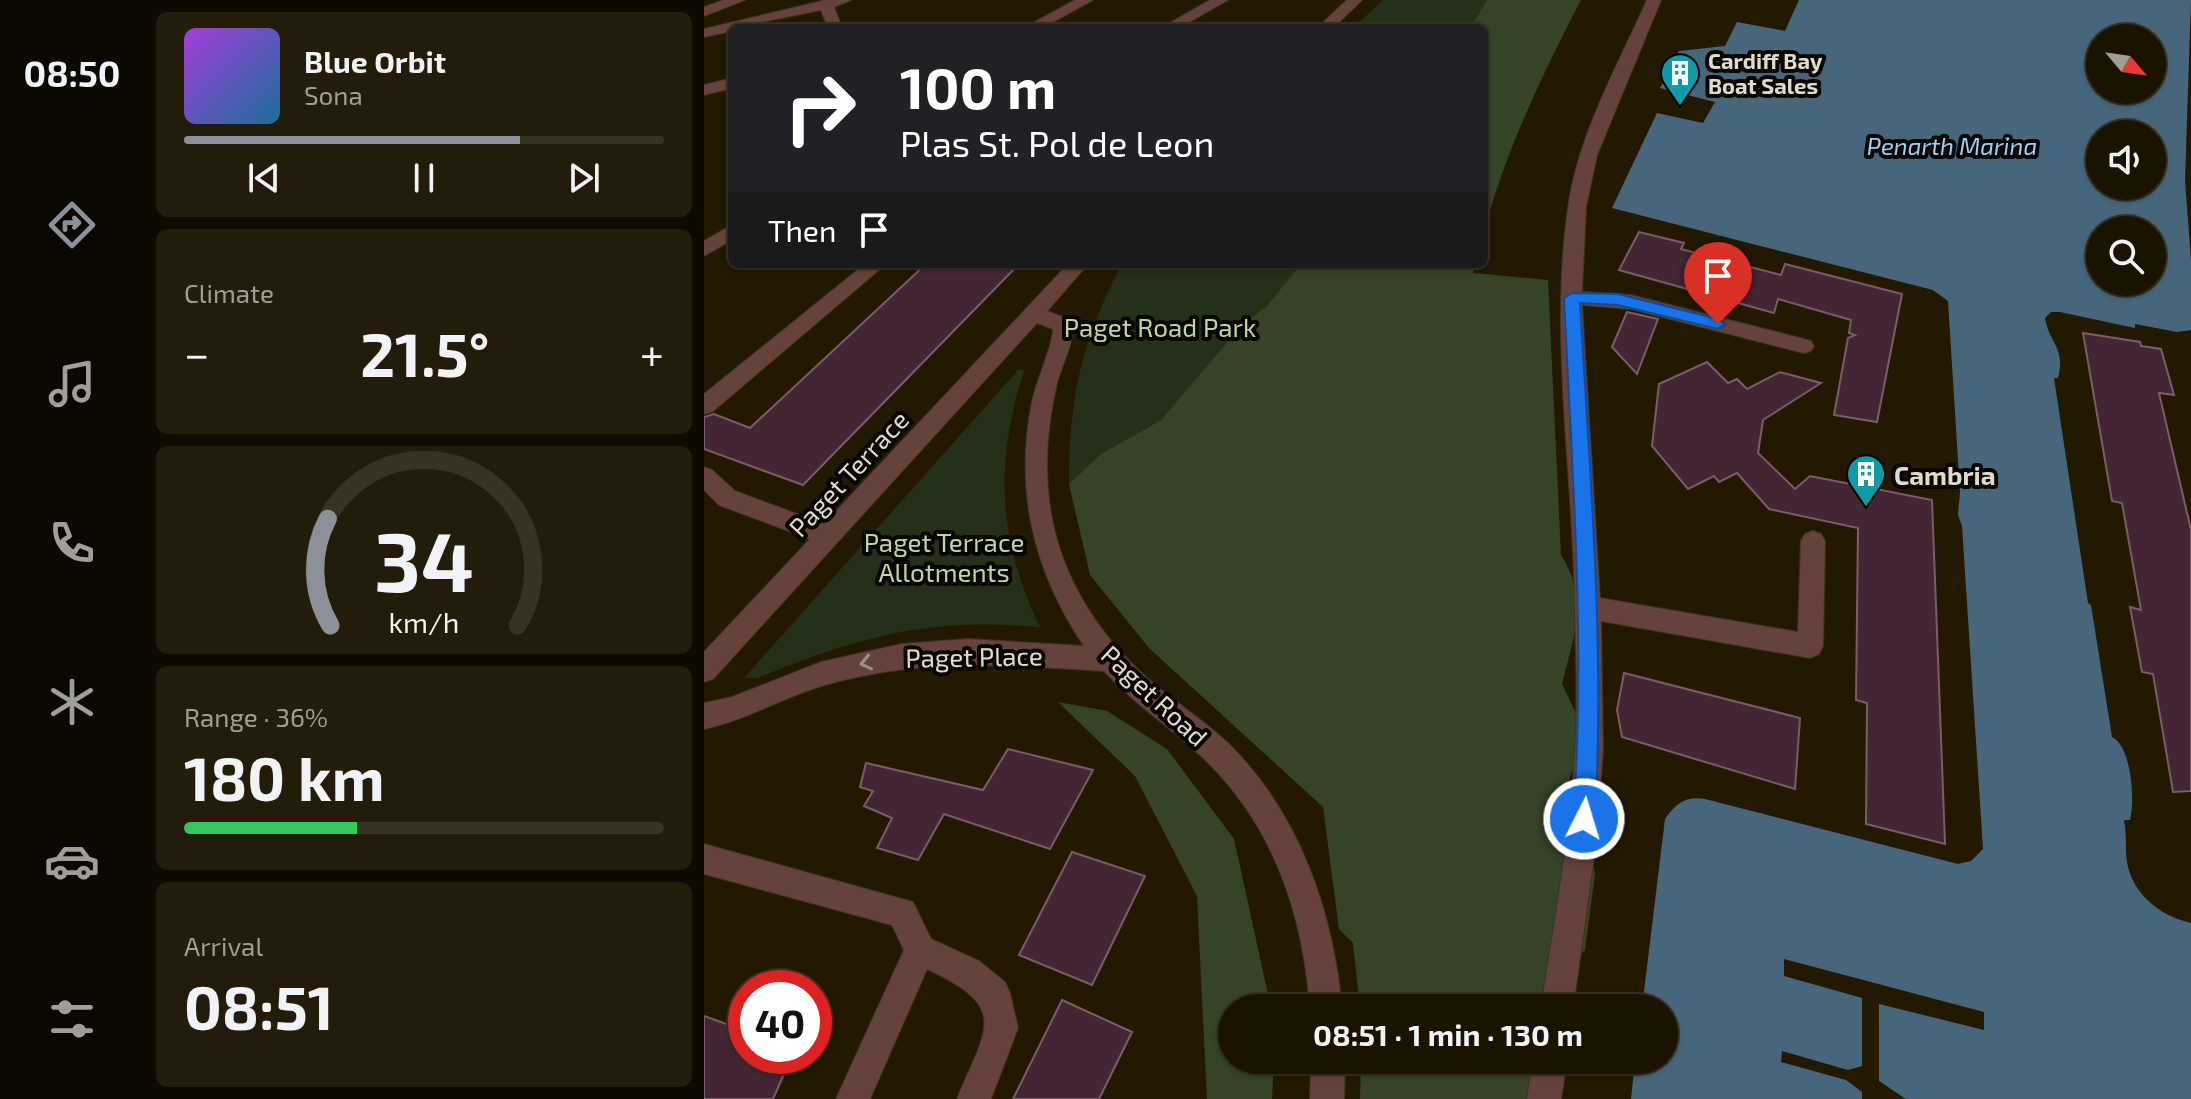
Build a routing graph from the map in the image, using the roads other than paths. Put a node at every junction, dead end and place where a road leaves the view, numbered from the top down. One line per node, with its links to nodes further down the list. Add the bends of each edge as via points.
1 (738, 0): 8 (street)
2 (844, 0): 7 (street)
3 (1086, 0): 11 (street)
4 (1221, 0): 12 (street)
5 (1355, 0): 13 (street)
6 (1654, 0): 22 (street, via 1588,155 1577,207)
7 (826, 5): 9 (street); 10 (street)
8 (704, 12)
9 (743, 24)
10 (833, 24)
11 (1039, 24)
12 (1176, 24)
13 (1328, 24)
14 (728, 27): 15 (street)
15 (704, 33)
16 (728, 84): 17 (street)
17 (704, 90)
18 (728, 234): 19 (street)
19 (704, 250)
20 (872, 268): 25 (street)
21 (1075, 268): 23 (street)
22 (1572, 298): 24 (street, via 1631,302); 29 (street)
23 (1034, 314): 27 (street, Paget Terrace); 30 (street, Paget Road, via 1063,325 1041,412 1036,463 1046,546 1069,601)
24 (1804, 346)
25 (704, 406)
26 (704, 476): 27 (street, via 727,498)
27 (828, 535): 31 (street, Paget Terrace)
28 (1813, 541): 29 (street, via 1810,646)
29 (1588, 609): 36 (street, via 1586,795)
30 (1111, 659): 32 (street, Paget Place, one-way to 32, via 968,651 901,656 821,674); 35 (street, Paget Road, via 1218,753 1272,822 1308,908)
31 (704, 670)
32 (704, 716)
33 (704, 859): 34 (street, via 902,913)
34 (920, 950): 39 (street); 40 (street, via 968,972 994,993 1002,1028)
35 (1324, 994)
36 (1559, 994)
37 (1328, 1074): 41 (street)
38 (1548, 1074): 42 (street)
39 (853, 1099)
40 (974, 1099)
41 (1327, 1099)
42 (1544, 1099)

